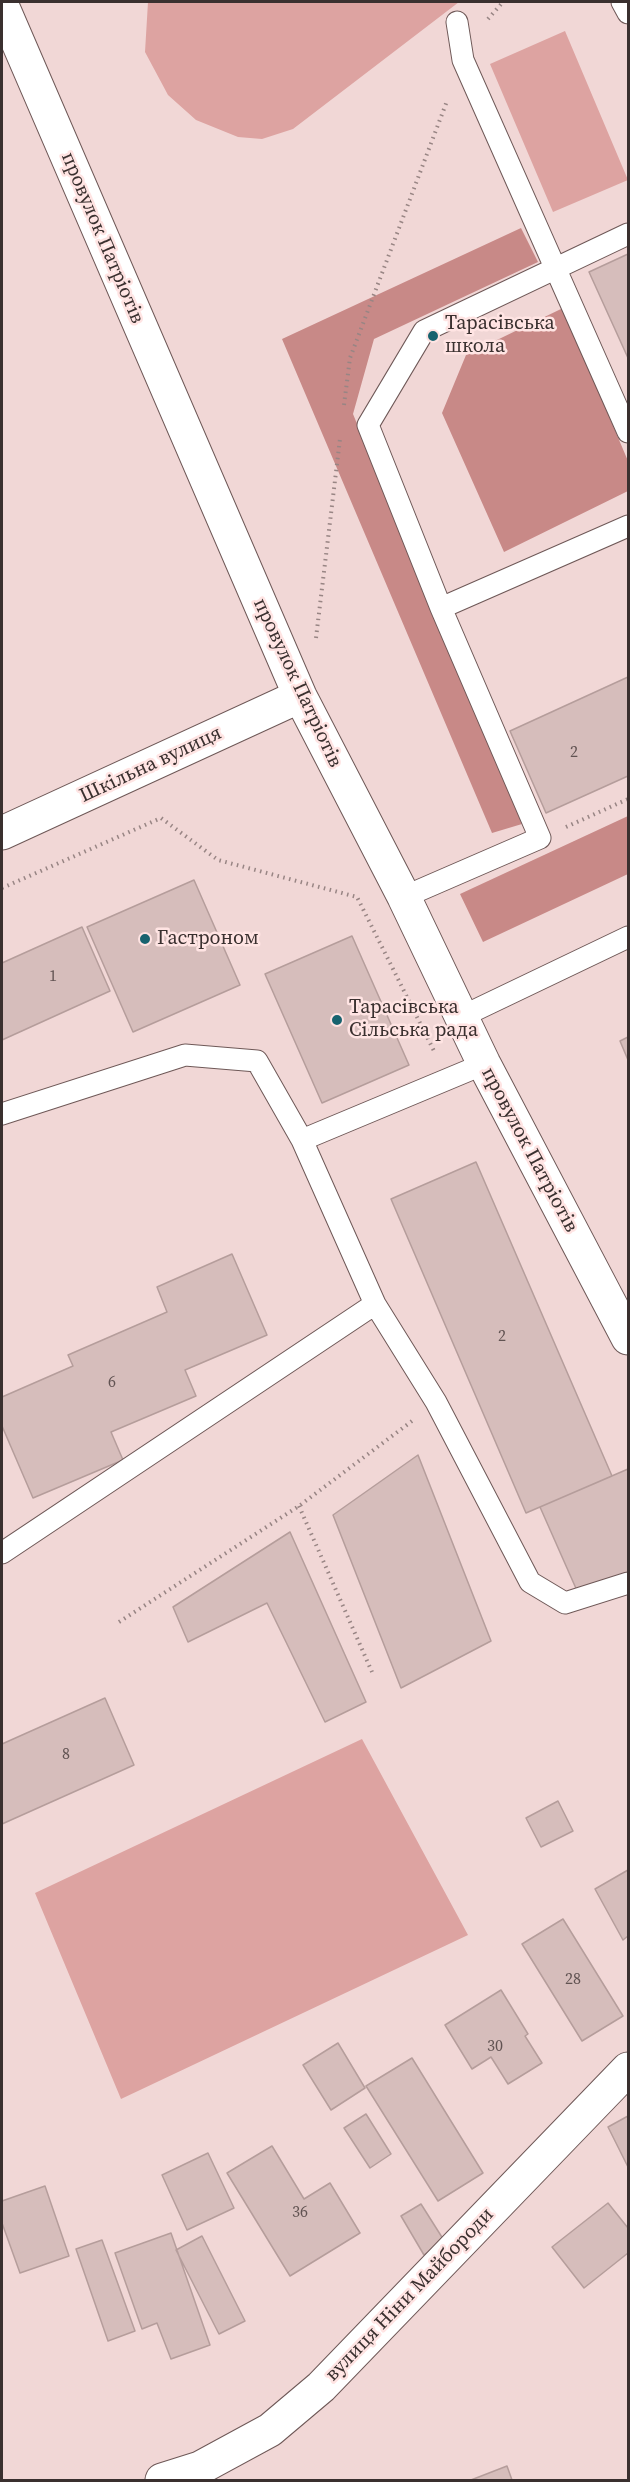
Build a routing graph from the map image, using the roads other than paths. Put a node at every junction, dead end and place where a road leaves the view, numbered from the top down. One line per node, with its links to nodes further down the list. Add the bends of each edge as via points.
1 (622, 2): 3 (lane)
2 (5, 7): 10 (street, провулок Патріотів)
3 (628, 13)
4 (457, 22): 6 (lane, via 463,60)
5 (628, 234): 6 (lane)
6 (556, 267): 7 (lane); 9 (lane, via 424,331 368,425)
7 (628, 432)
8 (628, 526): 9 (lane)
9 (441, 608): 12 (lane, via 540,838)
10 (300, 696): 11 (street, Шкільна вулиця); 12 (street, провулок Патріотів)
11 (2, 833)
12 (404, 897): 14 (street, провулок Патріотів)
13 (628, 937): 14 (lane)
14 (463, 1016): 15 (street, провулок Патріотів)
15 (484, 1065): 17 (lane); 19 (street, провулок Патріотів)
16 (2, 1113): 17 (lane, via 185,1055 257,1061)
17 (302, 1140): 18 (lane)
18 (375, 1304): 20 (lane); 21 (lane, via 436,1402 530,1582 565,1603)
19 (628, 1338)
20 (2, 1553)
21 (628, 1584)
22 (628, 2068): 23 (street, вулиця Ніни Майбороди, via 321,2387 270,2430)
23 (207, 2474): 24 (street, вулиця Ніни Майбороди)
24 (162, 2481)

